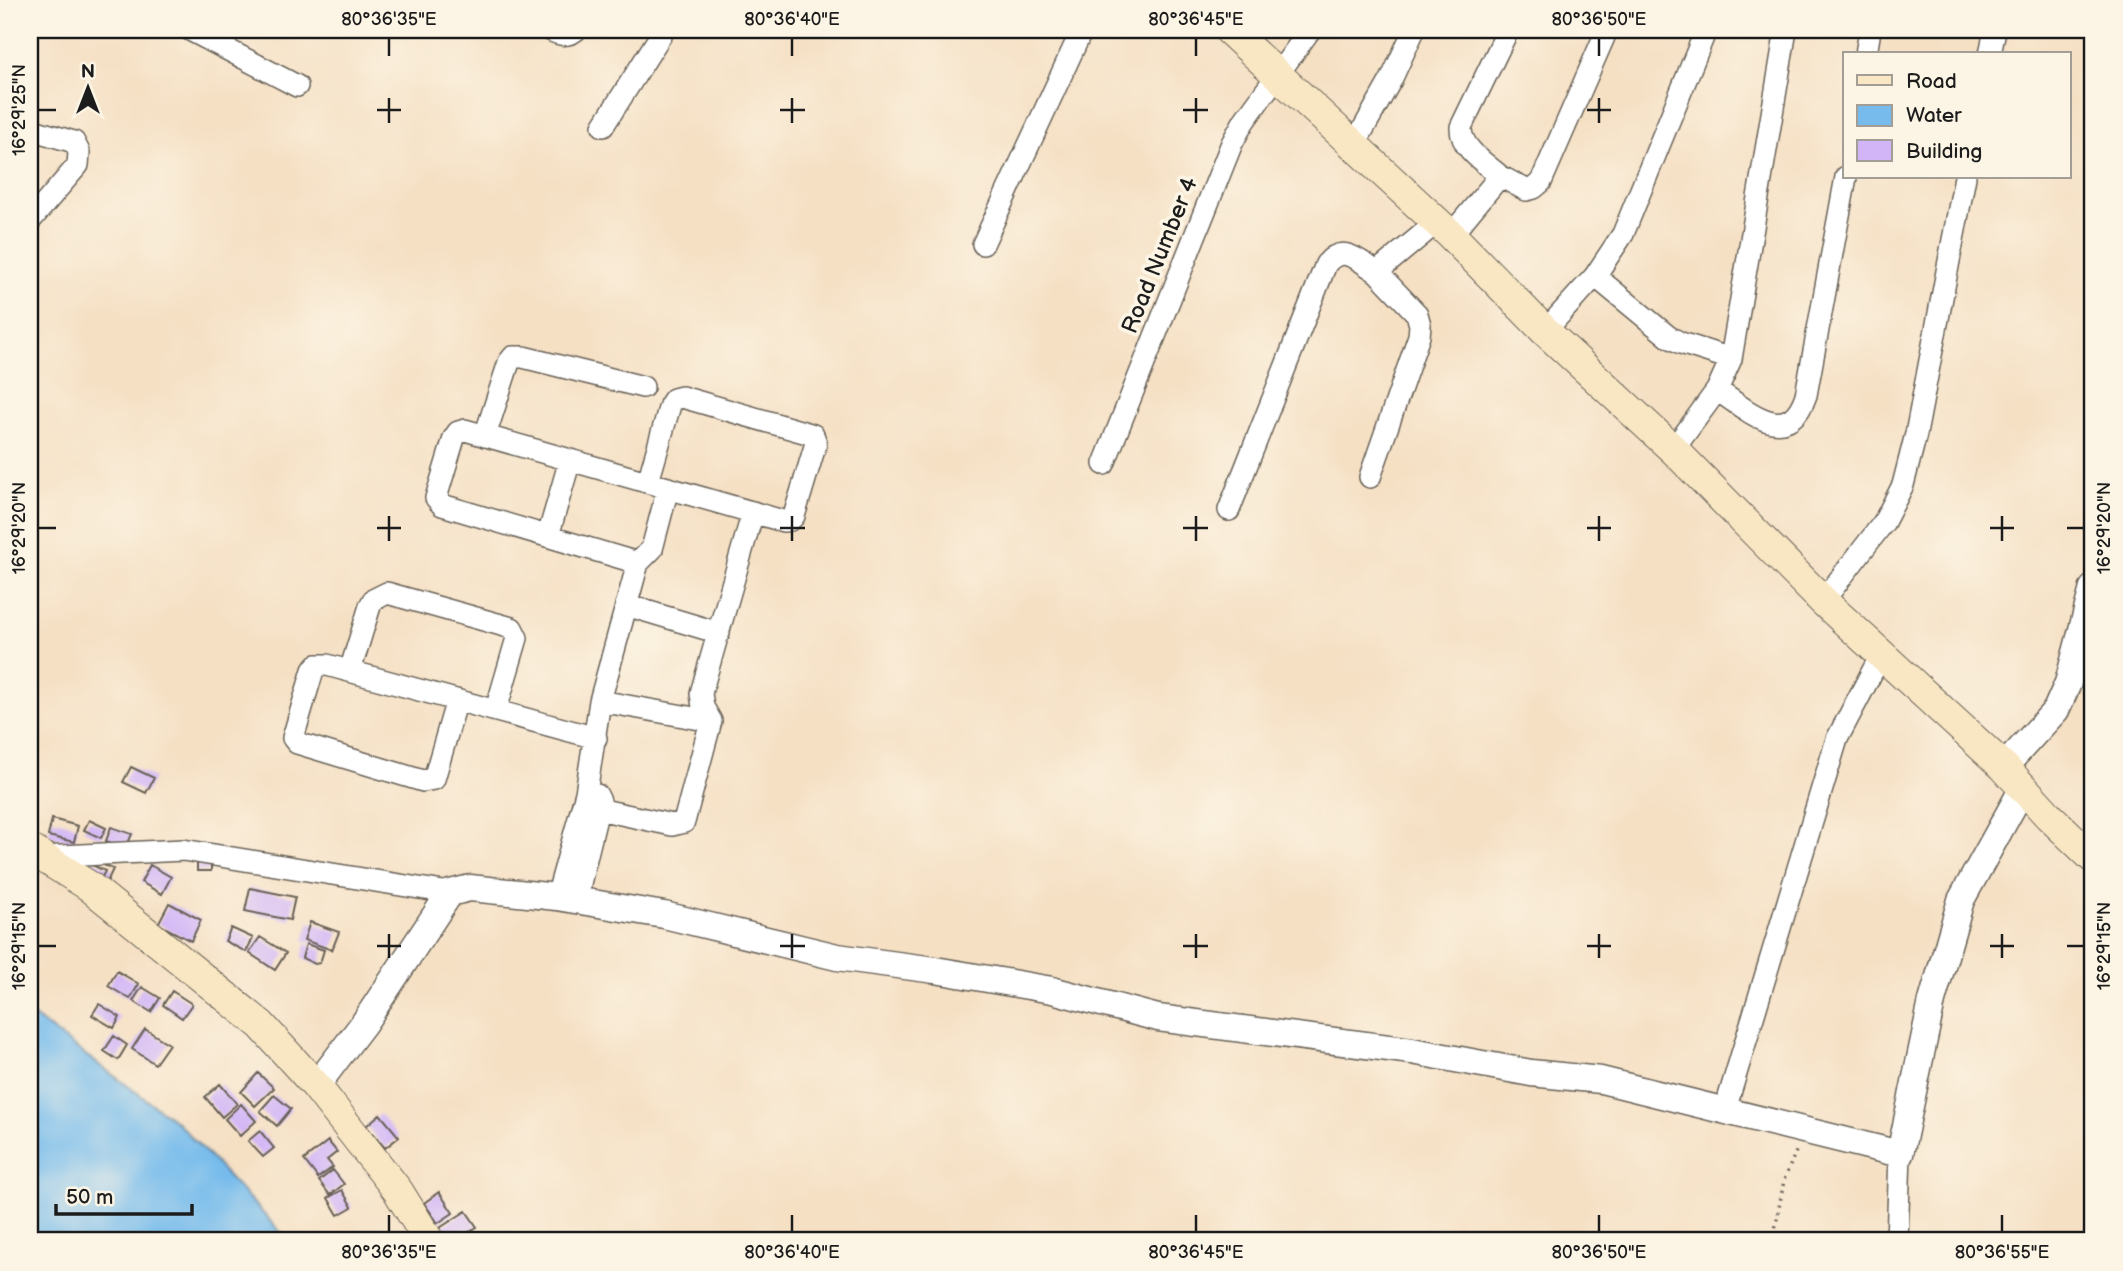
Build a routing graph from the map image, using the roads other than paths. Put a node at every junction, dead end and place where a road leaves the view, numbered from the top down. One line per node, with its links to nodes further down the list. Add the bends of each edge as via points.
1 (550, 30): 2 (street, via 560,35)
2 (576, 30)
3 (664, 30): 19 (street)
4 (1082, 30): 27 (street)
5 (1228, 30): 17 (main road)
6 (1310, 30): 17 (street, Road Number 4)
7 (1415, 30): 21 (street)
8 (1508, 30): 22 (street, via 1461,127 1466,146)
9 (1607, 30): 22 (street, via 1541,182 1526,190)
10 (1706, 30): 29 (street, via 1623,234)
11 (1786, 30): 31 (street)
12 (1870, 30): 15 (street)
13 (1995, 30): 16 (street)
14 (205, 33): 18 (street)
15 (1866, 52)
16 (1990, 52)
17 (1277, 74): 21 (main road); 37 (street, Road Number 4, via 1232,143)
18 (298, 86)
19 (603, 126)
20 (30, 129): 25 (street, via 74,142 79,152 78,165)
21 (1353, 147): 26 (main road)
22 (1500, 176): 26 (street)
23 (1846, 178): 33 (street, via 1802,408 1792,420 1776,423)
24 (1965, 178): 45 (street, via 1903,485 1884,522)
25 (30, 221)
26 (1444, 229): 28 (street); 30 (main road)
27 (983, 244)
28 (1377, 272): 38 (street, via 1417,314 1420,325); 40 (street, via 1341,253 1326,264)
29 (1595, 275): 30 (street); 31 (street, via 1668,337)
30 (1545, 331): 35 (main road)
31 (1731, 359): 33 (street)
32 (643, 387): 34 (street, via 513,357)
33 (1717, 390): 35 (street)
34 (485, 436): 36 (street); 42 (street, via 458,432 437,502)
35 (1673, 450): 45 (main road)
36 (570, 460): 39 (street); 42 (street)
37 (1104, 464)
38 (1370, 477)
39 (658, 485): 41 (street); 41 (street, via 674,399 682,397 813,435 816,443 794,516 783,521); 43 (street, via 652,549)
40 (1229, 510)
41 (754, 512): 47 (street)
42 (548, 536): 43 (street)
43 (638, 563): 46 (street)
44 (2093, 588): 55 (street, via 2068,683)
45 (1823, 601): 48 (main road)
46 (626, 605): 47 (street); 51 (street)
47 (719, 633): 53 (street, via 701,693)
48 (1881, 655): 55 (main road); 62 (street, via 1837,739)
49 (350, 671): 50 (street); 50 (street, via 327,664 313,670 293,732 297,743 430,781); 52 (street, via 370,607 380,594 387,593 512,628 517,638)
50 (457, 700): 52 (street)
51 (600, 701): 53 (street); 54 (street)
52 (496, 710): 54 (street)
53 (711, 721): 56 (street, via 684,822 672,825)
54 (596, 738): 56 (street)
55 (2014, 777): 58 (main road); 63 (street, via 1961,900 1932,1001)
56 (592, 801): 60 (street)
57 (36, 853): 59 (street, via 183,850); 61 (main road, via 89,886 231,999)
58 (2093, 858)
59 (450, 893): 60 (street, via 470,888); 61 (street, via 365,1023)
60 (566, 899): 62 (street, via 664,915 836,957 1052,990 1158,1017 1601,1080)
61 (316, 1086): 64 (main road, via 398,1191)
62 (1725, 1110): 63 (street)
63 (1900, 1154): 65 (street)
64 (429, 1241)
65 (1897, 1241)

